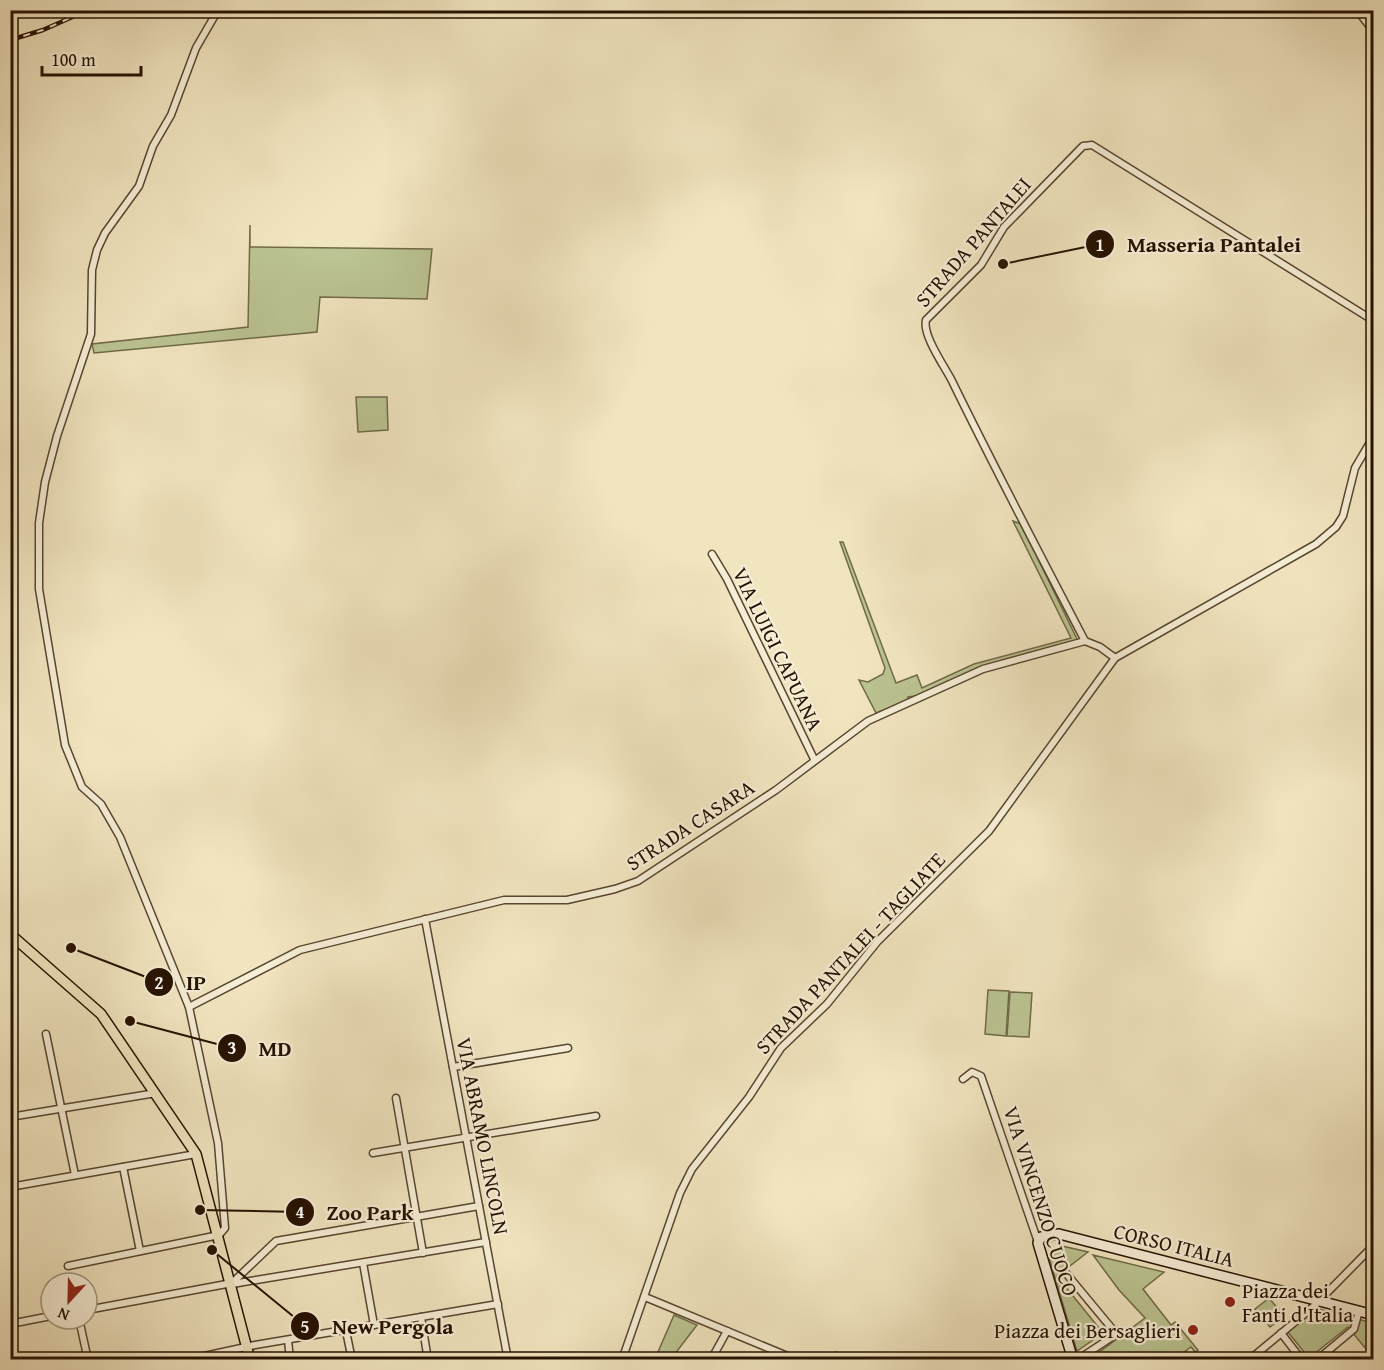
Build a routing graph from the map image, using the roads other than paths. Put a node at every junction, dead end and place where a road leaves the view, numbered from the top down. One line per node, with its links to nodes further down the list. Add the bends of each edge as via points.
1 (218, 10): 12 (street, via 196,48 139,186 97,250 92,270 91,334 57,436 39,523 39,589 65,746 82,787 101,804 120,837)
2 (1357, 10): 3 (street)
3 (1374, 32)
4 (1374, 321): 7 (street, STRADA PANTALEI, via 1092,145 1083,146 1004,227 981,265 926,320 925,331)
5 (1374, 417): 8 (street, via 1372,439 1356,468 1344,513 1336,527 1316,544)
6 (712, 554): 9 (street, VIA LUIGI CAPUANA)
7 (1085, 641): 8 (street, via 1100,646); 9 (street, STRADA CASARA, via 983,669 868,721)
8 (1115, 658): 43 (street, STRADA PANTALEI - TAGLIATE, via 989,831 878,941 827,1004 768,1064 748,1097 692,1169)
9 (814, 759): 10 (street, STRADA CASARA, via 776,790 638,881 577,898 504,900)
10 (425, 919): 12 (street, STRADA CASARA, via 300,950); 15 (street, VIA ABRAMO LINCOLN)
11 (10, 934): 17 (main road, via 101,1014)
12 (189, 1007): 31 (street, via 218,1143 226,1216 225,1228)
13 (46, 1034): 19 (street)
14 (568, 1048): 15 (street)
15 (453, 1067): 22 (street, VIA ABRAMO LINCOLN)
16 (963, 1079): 33 (street, VIA VINCENZO CUOCO, via 972,1072 981,1076)
17 (156, 1093): 19 (street); 25 (main road)
18 (396, 1098): 23 (street)
19 (62, 1108): 21 (street); 27 (street)
20 (596, 1116): 22 (street)
21 (10, 1117)
22 (466, 1138): 23 (street); 29 (street, VIA ABRAMO LINCOLN)
23 (405, 1148): 24 (street); 30 (street)
24 (373, 1153)
25 (196, 1154): 26 (street); 31 (main road)
26 (123, 1167): 27 (street); 36 (street)
27 (75, 1175): 28 (street)
28 (10, 1187)
29 (479, 1206): 30 (street); 32 (street, VIA ABRAMO LINCOLN)
30 (416, 1216): 37 (street); 42 (street, via 273,1241)
31 (219, 1235): 36 (street); 42 (main road)
32 (486, 1242): 37 (street); 45 (street, VIA ABRAMO LINCOLN)
33 (1038, 1243): 44 (street, CORSO ITALIA, via 1041,1237 1059,1234); 70 (street, VIA VINCENZO CUOCO)
34 (1374, 1245): 44 (street)
35 (10, 1250): 38 (street)
36 (140, 1251): 40 (street)
37 (423, 1253): 39 (street)
38 (13, 1262)
39 (363, 1263): 42 (street); 52 (street)
40 (68, 1266)
41 (1065, 1272): 71 (street, via 1114,1331 1112,1337)
42 (232, 1284): 46 (street); 58 (main road)
43 (645, 1297): 55 (street); 67 (street, STRADA PANTALEI - TAGLIATE)
44 (1319, 1300): 47 (street, CORSO ITALIA); 56 (street)
45 (498, 1304): 49 (street); 66 (street, VIA ABRAMO LINCOLN)
46 (99, 1308)
47 (1359, 1311): 48 (street, CORSO ITALIA); 74 (street, via 1354,1329)
48 (1374, 1315)
49 (421, 1317): 52 (street); 65 (street)
50 (39, 1318): 51 (street)
51 (10, 1324)
52 (374, 1325): 53 (street)
53 (346, 1330): 57 (street); 64 (street)
54 (82, 1331): 59 (street)
55 (727, 1331): 68 (street); 69 (street)
56 (1281, 1333): 72 (street); 73 (street)
57 (288, 1340): 58 (street); 63 (street)
58 (245, 1347): 60 (street); 61 (street); 62 (main road)
59 (88, 1359)
60 (186, 1359)
61 (244, 1359)
62 (250, 1359)
63 (290, 1359)
64 (352, 1359)
65 (428, 1359)
66 (508, 1359)
67 (622, 1359)
68 (711, 1359)
69 (797, 1359)
70 (1073, 1359)
71 (1077, 1359)
72 (1249, 1359)
73 (1302, 1359)
74 (1317, 1359)

